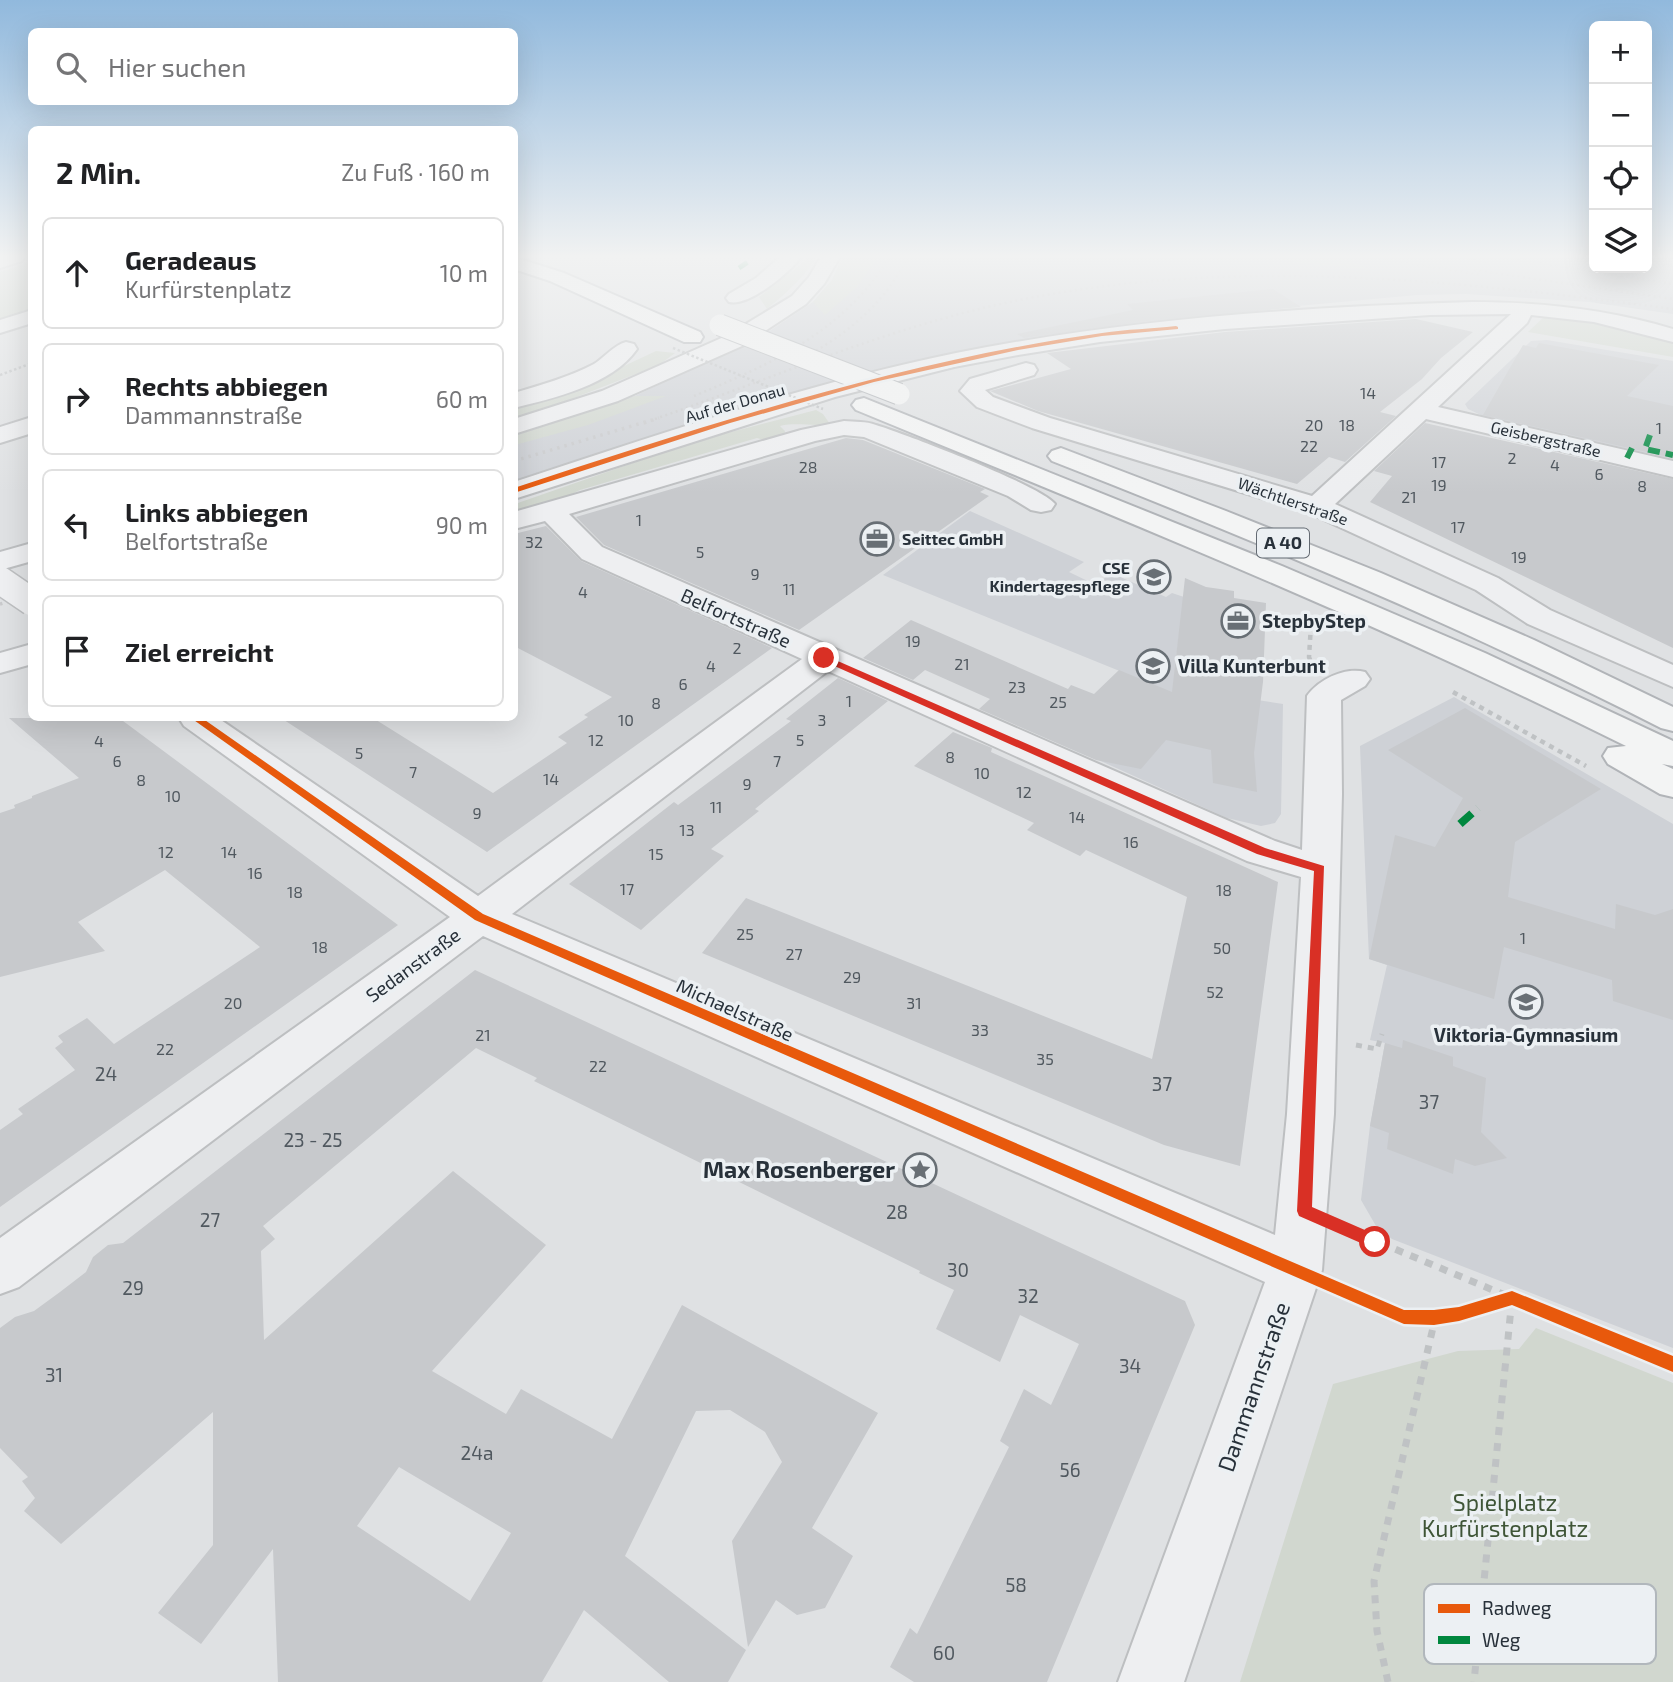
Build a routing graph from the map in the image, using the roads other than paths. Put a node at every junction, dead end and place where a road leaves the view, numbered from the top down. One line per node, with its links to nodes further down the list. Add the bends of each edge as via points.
1 (693, 335): 25 (main road, A 40, via 1251,562)
2 (743, 335): 12 (street, via 610,396)
3 (747, 335): 30 (main road, A 40, bridge, via 1234,522 1470,623)
4 (1091, 335): 15 (street, Auf der Donau, via 886,378 677,437)
5 (1158, 335): 8 (street, Auf der Donau, via 1132,346)
6 (1502, 335): 10 (street)
7 (626, 349): 9 (street, via 599,369)
8 (1005, 376): 17 (street, Wächtlerstraße, via 978,384 974,394 1041,423)
9 (518, 399)
10 (1420, 410): 14 (street, Geisbergstraße); 17 (street)
11 (28, 426): 13 (street)
12 (518, 427)
13 (0, 436)
14 (1673, 469)
15 (518, 490)
16 (1041, 504): 18 (street, via 867,430 844,428)
17 (1317, 506): 28 (street, Wächtlerstraße, via 1487,584 1539,617)
18 (551, 511): 19 (street); 26 (street, Belfortstraße, via 592,553)
19 (518, 520)
20 (28, 553): 21 (street)
21 (0, 561)
22 (0, 579): 23 (street, bridge)
23 (28, 599)
24 (28, 655): 27 (street)
25 (1466, 657): 32 (main road, A 40); 33 (main road, via 1587,737)
26 (824, 658): 34 (street, Belfortstraße, via 1261,851); 35 (street, Sedanstraße)
27 (0, 663)
28 (1673, 677)
29 (1353, 679): 34 (street, Dammannstraße, via 1324,696 1326,767)
30 (1668, 717)
31 (200, 721): 35 (street, Michaelstraße)
32 (1673, 755)
33 (1673, 785)
34 (1320, 869): 37 (street, Dammannstraße, via 1304,1211)
35 (479, 917): 36 (street, Sedanstraße); 37 (street, Michaelstraße)
36 (0, 1269)
37 (1296, 1270): 38 (street, Dammannstraße)
38 (1151, 1682)

